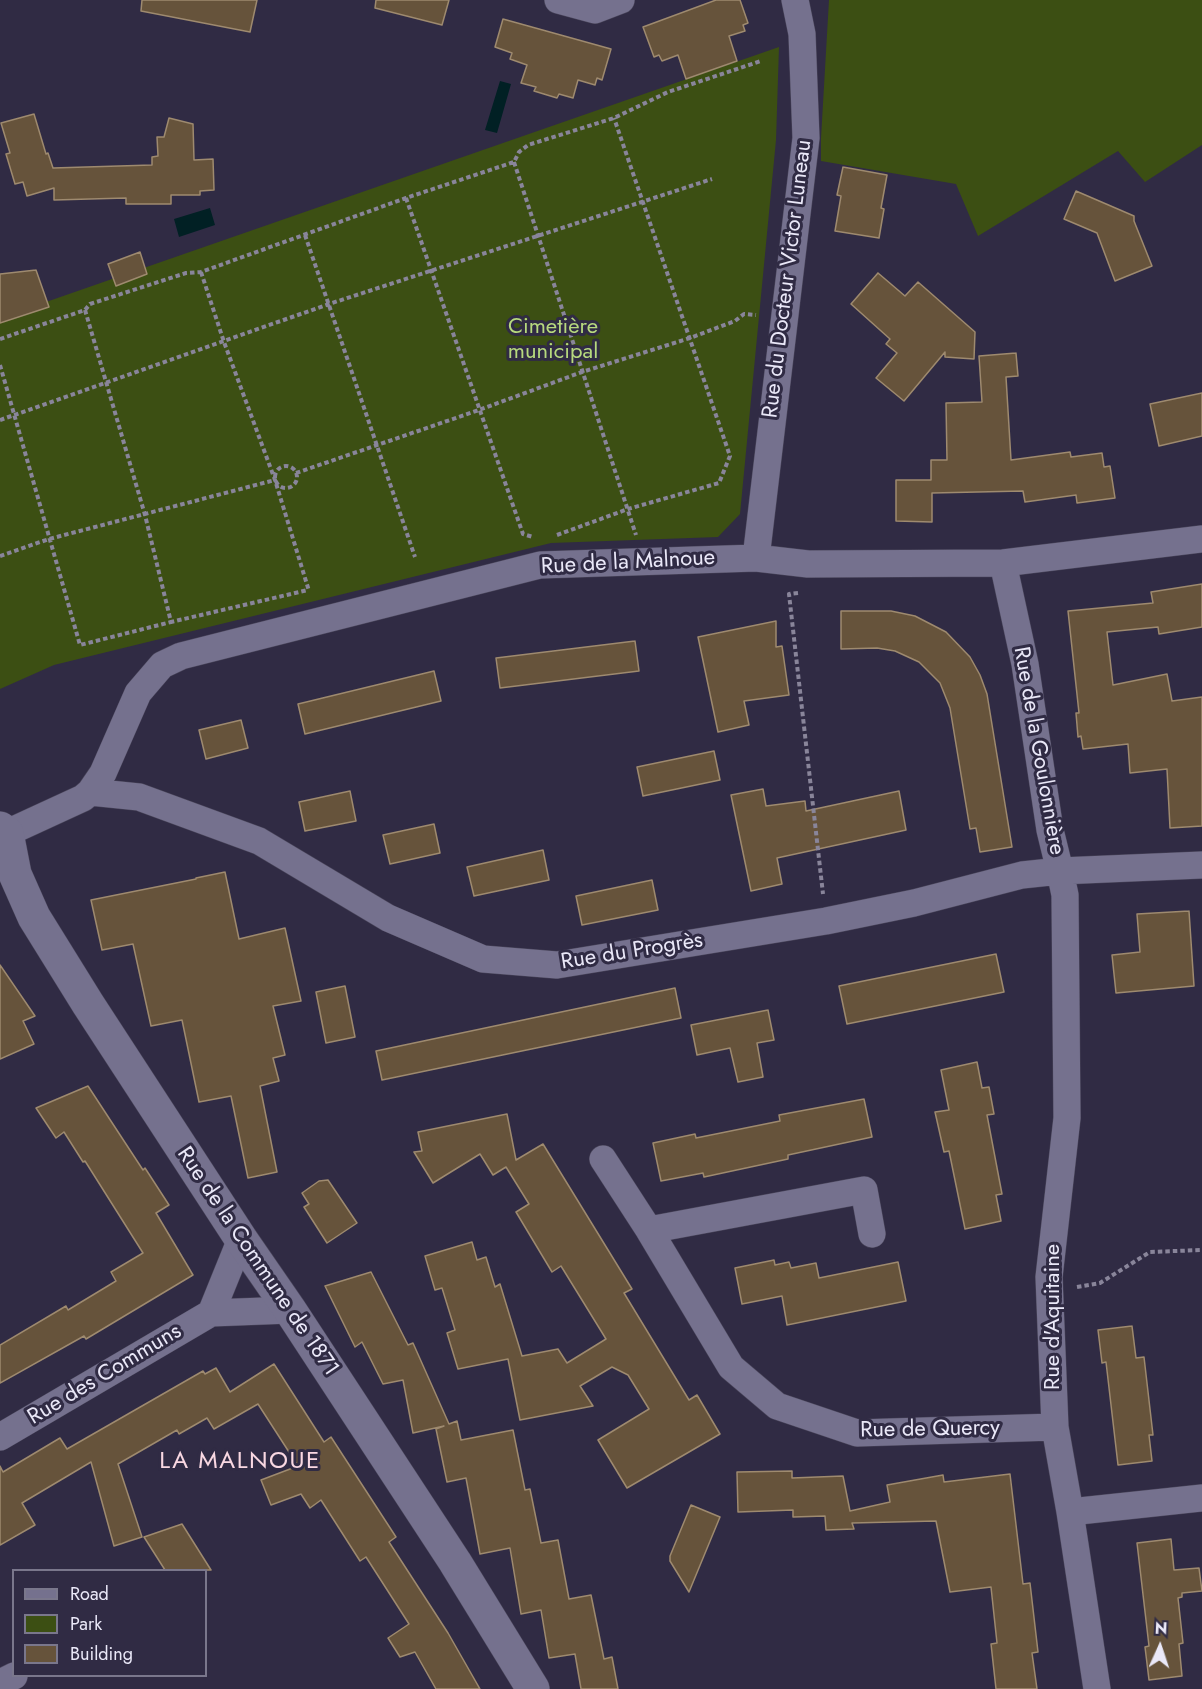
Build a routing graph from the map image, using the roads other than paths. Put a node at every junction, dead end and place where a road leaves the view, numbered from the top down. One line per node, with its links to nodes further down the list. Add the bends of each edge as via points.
1 (558, 0): 2 (street, via 595,10)
2 (621, 0)
3 (795, 0): 5 (street, Rue du Docteur Victor Luneau, via 802,33 806,138)
4 (1202, 539): 6 (street, Rue de la Malnoue)
5 (756, 558): 6 (street, Rue de la Malnoue, via 808,564); 7 (street, Rue de la Malnoue, via 540,565 181,656 162,665 148,678)
6 (1003, 562): 10 (street, Rue de la Goulonnière, via 1025,664 1050,830)
7 (90, 792): 8 (street, Rue de la Malnoue); 10 (street, Rue du Progrès, via 139,797 259,841 388,918 483,959 557,965 826,921 914,903 1022,874)
8 (3, 831): 14 (street, Rue de la Commune de 1871, via 15,874 34,917)
9 (1202, 865): 10 (street, Rue de la Goulonnière)
10 (1060, 871): 17 (street, Rue d'Aquitaine, via 1065,895 1067,1118 1049,1277)
11 (603, 1159): 12 (street, Rue de Quercy)
12 (649, 1230): 13 (street, via 864,1190); 17 (street, Rue de Quercy, via 731,1367 777,1406 857,1433)
13 (872, 1234)
14 (241, 1239): 15 (street, Rue de la Commune de 1871); 16 (street)
15 (290, 1310): 16 (street, Rue des Communs); 21 (street, Rue de la Commune de 1871, via 455,1562)
16 (211, 1313): 18 (street, Rue des Communs)
17 (1055, 1427): 20 (street, Rue d'Aquitaine)
18 (0, 1437)
19 (1202, 1498): 20 (street)
20 (1070, 1512): 22 (street, Rue d'Aquitaine)
21 (532, 1689)
22 (1097, 1689)

